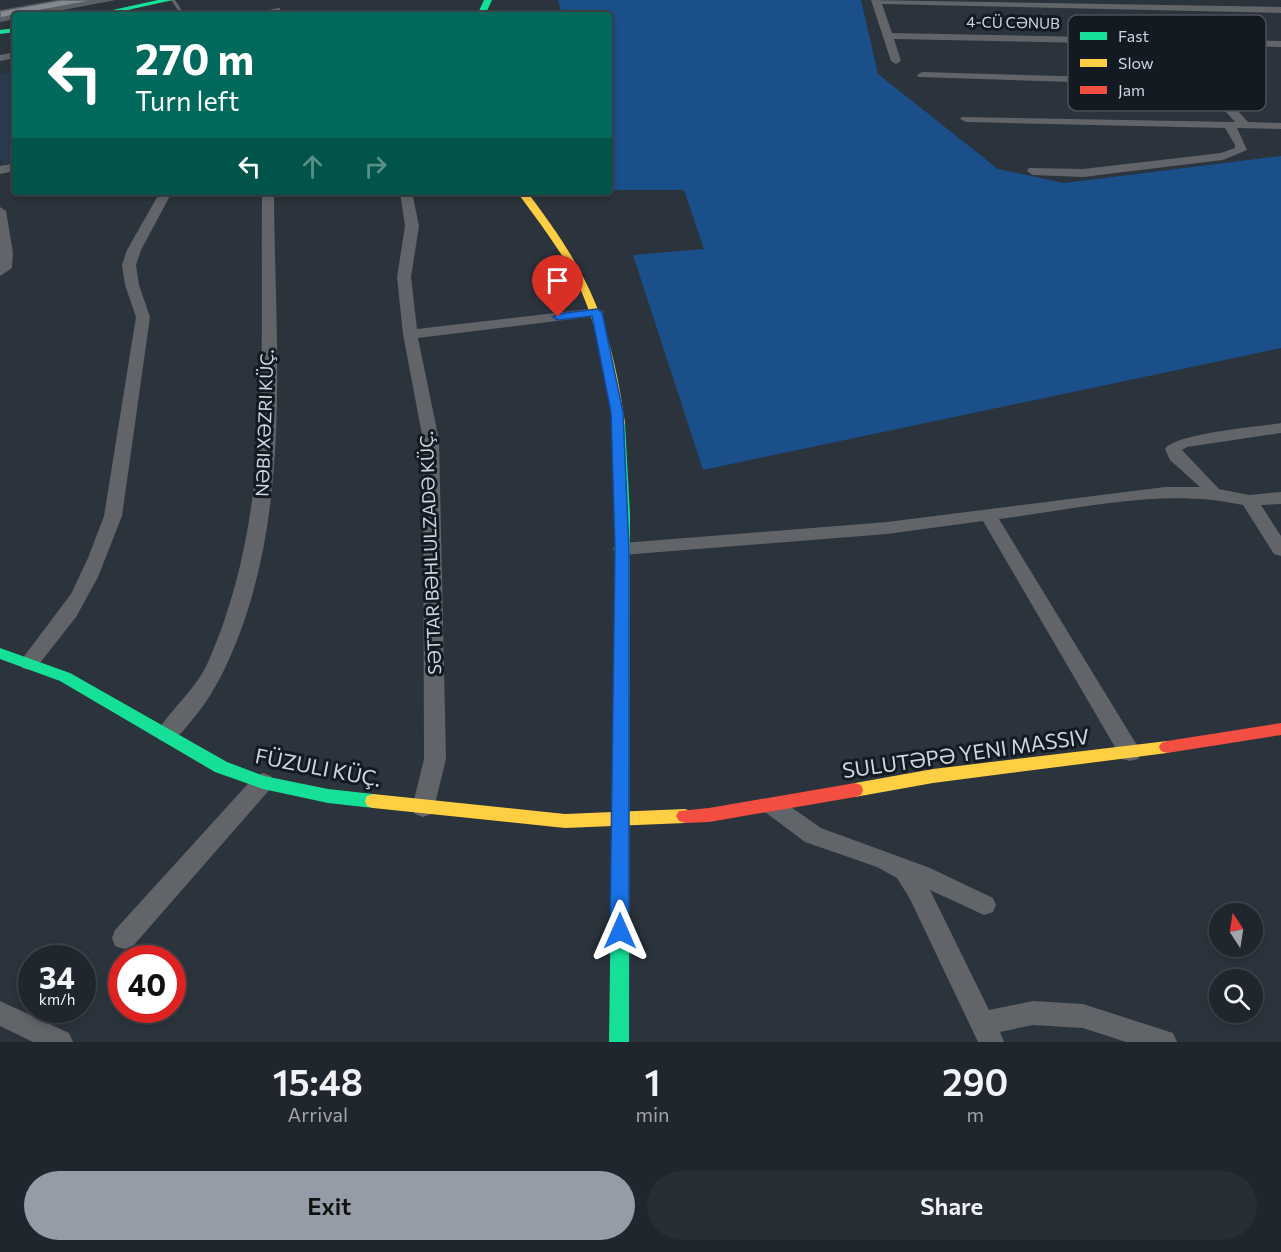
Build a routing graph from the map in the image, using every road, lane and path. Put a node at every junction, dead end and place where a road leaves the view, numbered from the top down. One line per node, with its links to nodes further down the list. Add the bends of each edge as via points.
1 (171, 0): 5 (street); 6 (lane)
2 (877, 1): 4 (street); 8 (street)
3 (278, 9): 7 (lane)
4 (1281, 10)
5 (109, 12)
6 (181, 12)
7 (264, 12)
8 (888, 36): 9 (street, 4-CÜ CƏNUB); 12 (street)
9 (1068, 40)
10 (1266, 44): 11 (street, 4-CÜ CƏNUB)
11 (1281, 44)
12 (896, 61)
13 (922, 75): 14 (street)
14 (1068, 79)
15 (1232, 111): 18 (street)
16 (966, 119): 17 (street)
17 (1229, 125): 18 (street); 20 (street, via 1241,150 1229,155 1083,173)
18 (1245, 126): 19 (street)
19 (1281, 126)
20 (1033, 171)
21 (164, 195): 37 (street, via 129,265 143,317 104,545 81,597)
22 (407, 195): 28 (street, SƏTTAR BƏHLULZADƏ KÜÇ., via 412,226 405,277)
23 (524, 195): 27 (street, via 576,266)
24 (268, 197): 39 (street, NƏBI XƏZRI KÜÇ., via 267,456 262,510 246,589 218,664 192,705)
25 (0, 211): 26 (street, via 6,253 5,268)
26 (0, 272)
27 (597, 312): 28 (street); 34 (street, via 617,412)
28 (410, 334): 43 (street, SƏTTAR BƏHLULZADƏ KÜÇ., via 430,440 435,759)
29 (1281, 428): 30 (street, via 1182,443 1173,449)
30 (1212, 493): 32 (street); 33 (street, via 1146,494)
31 (1281, 498): 32 (street)
32 (1249, 501): 35 (street)
33 (988, 515): 34 (street, via 887,528); 40 (street)
34 (622, 549): 44 (street)
35 (1281, 550)
36 (0, 653): 37 (street, FÜZULI KÜÇ.)
37 (29, 663): 39 (street, FÜZULI KÜÇ., via 65,677)
38 (1281, 729): 40 (street, SULUTƏPƏ YENI MASSIV)
39 (167, 734): 41 (street, FÜZULI KÜÇ., via 220,766)
40 (1130, 753): 42 (street, SULUTƏPƏ YENI MASSIV, via 933,776)
41 (262, 782): 43 (street, FÜZULI KÜÇ., via 328,796); 47 (street)
42 (774, 806): 44 (street, SULUTƏPƏ YENI MASSIV, via 709,815); 45 (street, via 813,835)
43 (423, 808): 44 (street, FÜZULI KÜÇ., via 565,821)
44 (620, 820): 52 (street)
45 (905, 871): 46 (street, via 922,874); 49 (street, via 919,892)
46 (984, 905)
47 (124, 938)
48 (0, 1013): 50 (street)
49 (986, 1033): 53 (street, via 1033,1013 1083,1016)
50 (25, 1035): 51 (street)
51 (60, 1042)
52 (619, 1042)
53 (1164, 1042)

